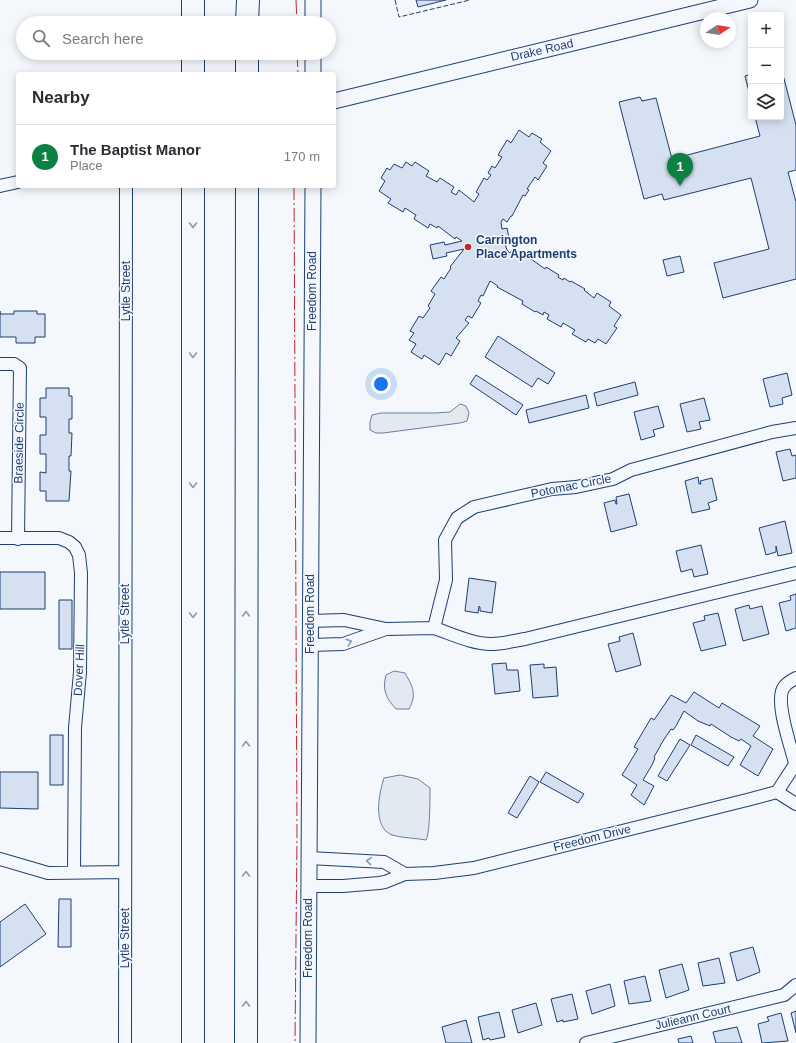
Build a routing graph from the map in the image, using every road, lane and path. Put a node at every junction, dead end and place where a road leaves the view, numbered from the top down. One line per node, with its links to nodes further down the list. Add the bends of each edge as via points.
1 (193, 0): 5 (highway)
2 (248, 0): 6 (highway)
3 (313, 0): 7 (street)
4 (750, 0): 14 (street, Drake Road)
5 (193, 16)
6 (248, 16)
7 (313, 16)
8 (193, 60): 11 (highway)
9 (247, 60): 12 (highway)
10 (313, 60): 13 (street)
11 (193, 72)
12 (247, 72)
13 (313, 72)
14 (336, 101)
15 (16, 182): 16 (street)
16 (0, 186)
17 (126, 188): 37 (street, Lytle Street)
18 (193, 188): 42 (highway, one-way to 42)
19 (247, 188): 43 (highway, one-way to 19)
20 (312, 188): 26 (street, Freedom Road)
21 (0, 364): 24 (street, Braeside Circle, via 14,364 20,368)
22 (796, 428): 27 (street, Potomac Circle, via 772,432 631,470 613,479 576,488 552,489 474,507 457,518 446,540 446,580)
23 (0, 538): 24 (street, Dover Hill)
24 (18, 539): 36 (street, Dover Hill, via 59,538 75,547 81,563 80,672 74,765)
25 (796, 572): 27 (street, via 502,643 490,644 466,639)
26 (310, 621): 28 (street, via 344,620); 29 (street, Freedom Road)
27 (434, 628): 28 (street)
28 (386, 629): 29 (street, one-way to 28, via 343,644)
29 (310, 645): 34 (street, Freedom Road)
30 (796, 678): 31 (street, via 784,688 781,695 781,706)
31 (796, 763): 32 (street)
32 (777, 792): 33 (street); 38 (street, Freedom Drive, via 474,868)
33 (796, 804)
34 (309, 858): 38 (street, one-way to 34, via 384,862); 39 (street, Freedom Road)
35 (0, 859): 36 (street, via 48,873)
36 (74, 872): 37 (street)
37 (125, 872): 41 (street, Lytle Street)
38 (405, 874): 39 (street, Freedom Drive, via 386,882)
39 (308, 886): 44 (street, Freedom Road)
40 (796, 985): 45 (street, Julieann Court, via 784,996)
41 (125, 1043)
42 (193, 1043)
43 (246, 1043)
44 (308, 1043)
45 (586, 1043)

